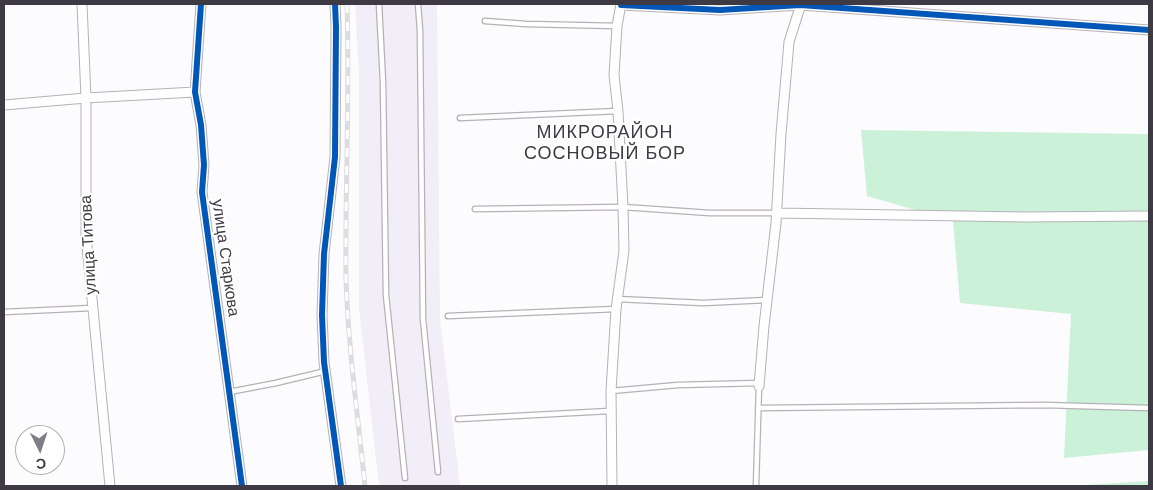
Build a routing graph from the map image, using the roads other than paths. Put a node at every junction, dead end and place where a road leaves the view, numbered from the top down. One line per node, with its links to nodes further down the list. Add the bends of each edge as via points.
1 (82, 4): 12 (street, улица Титова)
2 (201, 4): 11 (street, улица Старкова)
3 (335, 4): 26 (street, via 334,157 324,254 322,315)
4 (379, 4): 35 (lane, via 386,295)
5 (418, 4): 34 (lane, via 423,319)
6 (621, 4): 7 (street, via 720,10); 9 (street)
7 (800, 5): 10 (street); 18 (street, via 789,42 780,134)
8 (485, 21): 9 (lane)
9 (617, 26): 14 (street, via 614,75)
10 (1149, 30)
11 (195, 92): 12 (street); 29 (street, улица Старкова, via 204,165 202,192)
12 (86, 98): 13 (street); 22 (street, улица Титова, via 86,236)
13 (4, 104)
14 (618, 111): 15 (lane); 16 (street)
15 (460, 118)
16 (624, 207): 17 (lane); 18 (lane, via 710,213); 20 (street, via 624,251)
17 (475, 210)
18 (777, 213): 19 (street); 21 (street)
19 (1149, 216)
20 (617, 299): 21 (lane, via 703,303); 23 (street)
21 (767, 300): 27 (street)
22 (92, 308): 24 (lane); 36 (street, улица Титова)
23 (616, 309): 25 (lane); 28 (street)
24 (4, 312)
25 (448, 316)
26 (326, 371): 29 (lane); 38 (street)
27 (759, 384): 28 (lane, via 678,385); 30 (lane)
28 (611, 391): 32 (street)
29 (229, 392): 37 (street, улица Старкова)
30 (758, 408): 31 (lane, via 1044,405); 40 (lane)
31 (1149, 408)
32 (610, 411): 33 (lane); 39 (street)
33 (458, 419)
34 (438, 472)
35 (404, 478)
36 (110, 486)
37 (242, 486)
38 (340, 486)
39 (612, 486)
40 (756, 486)

